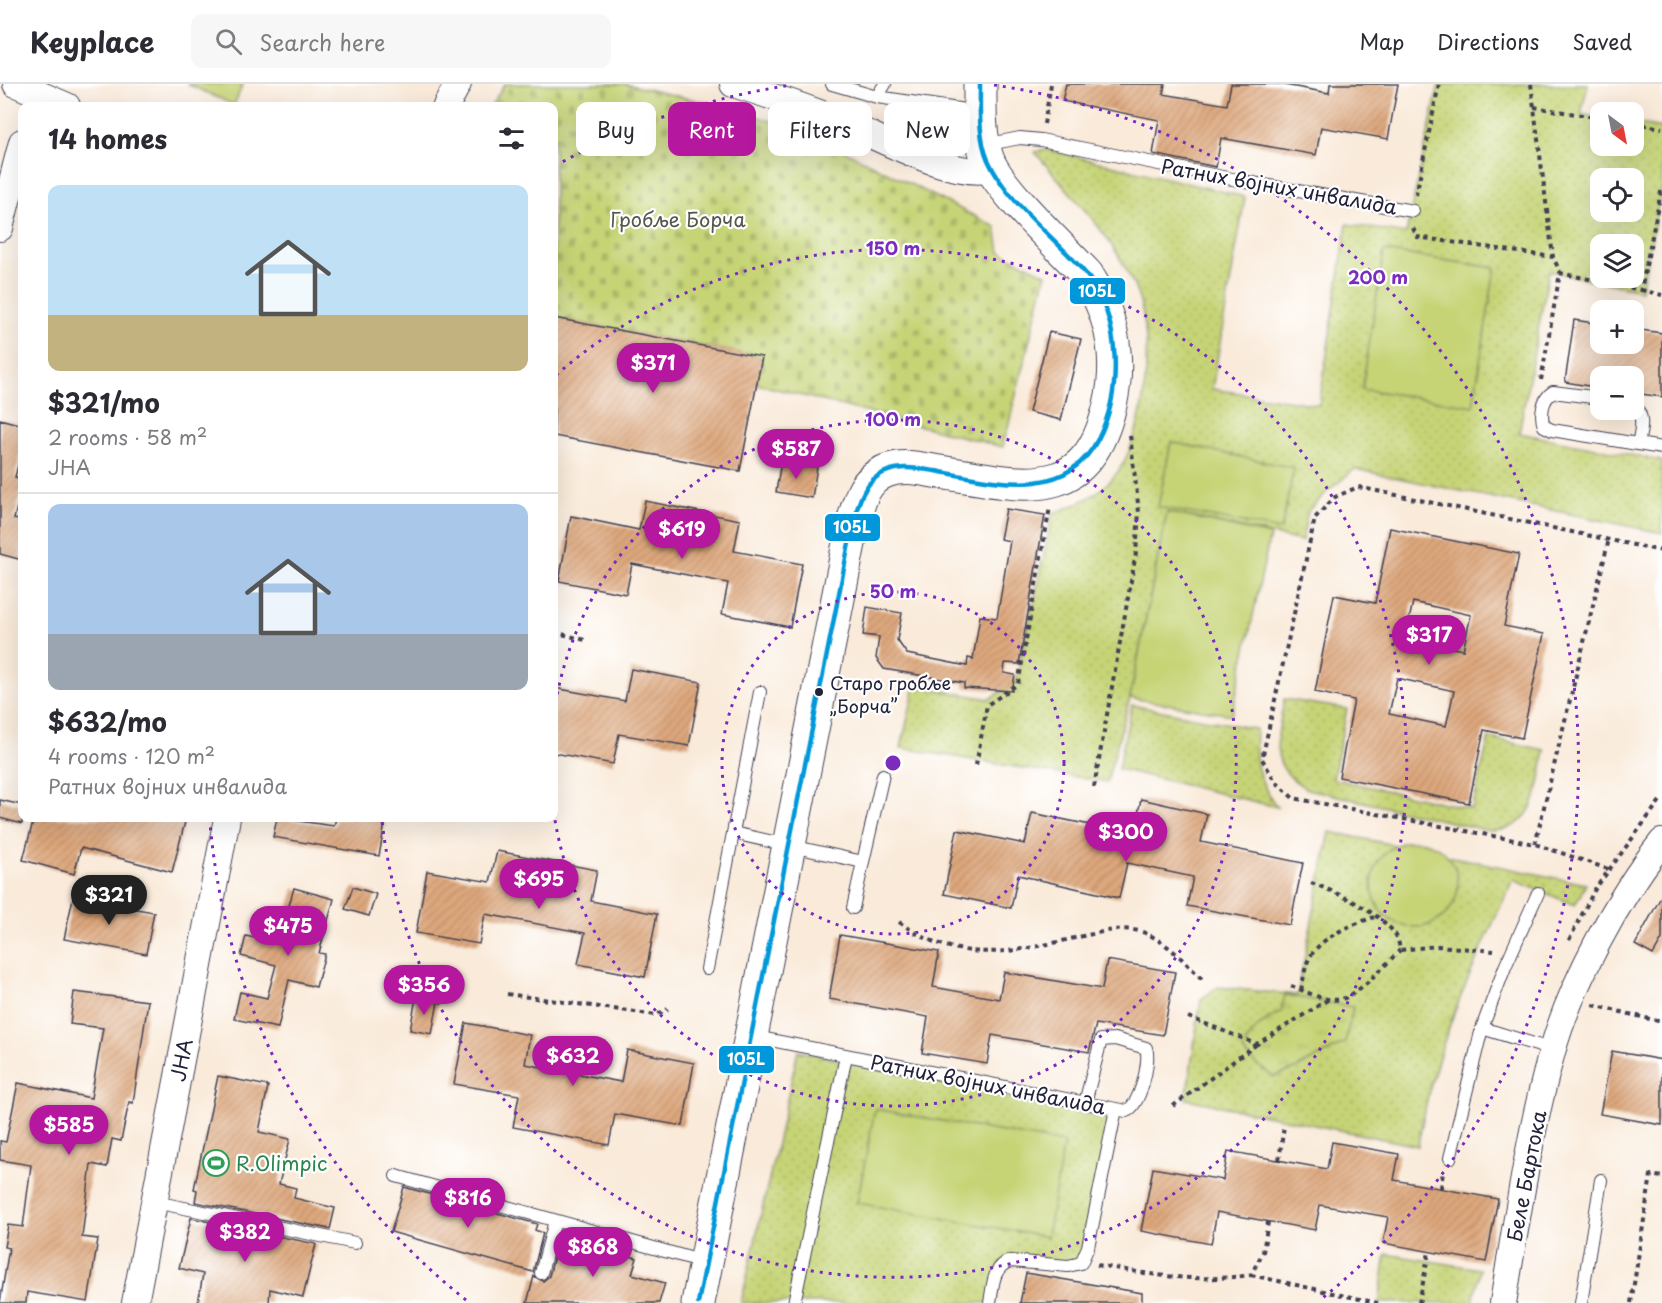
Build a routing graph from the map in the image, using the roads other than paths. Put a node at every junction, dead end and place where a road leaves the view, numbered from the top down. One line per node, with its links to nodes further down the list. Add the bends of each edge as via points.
1 (733, 84): 8 (street, via 838,120 950,167 975,172)
2 (832, 84): 5 (lane)
3 (885, 84): 5 (lane)
4 (28, 94): 7 (street)
5 (877, 97): 6 (lane)
6 (980, 98): 8 (street)
7 (54, 102)
8 (988, 157): 10 (lane, Ратних војних инвалида, via 1020,138 1041,140); 21 (street, via 1006,189 1087,274 1103,304 1111,329 1114,386 1099,439 1082,466 1059,480 1041,484 906,467 884,472 870,482 853,523)
9 (18, 158): 11 (street)
10 (1413, 211)
11 (0, 228)
12 (1590, 396): 14 (lane, via 1558,390 1548,394 1542,418 1548,429)
13 (1641, 420): 14 (lane)
14 (1638, 444): 15 (lane)
15 (1662, 448)
16 (760, 692): 19 (lane)
17 (883, 775): 22 (lane)
18 (226, 822): 35 (street, ЈНА)
19 (733, 833): 21 (lane); 25 (lane)
20 (1662, 842): 28 (street, Беле Бартока, via 1613,913)
21 (789, 846): 22 (lane); 27 (street)
22 (863, 862): 24 (lane)
23 (1538, 893): 26 (lane)
24 (853, 908)
25 (707, 969)
26 (1482, 1028): 28 (lane); 32 (lane)
27 (750, 1035): 29 (lane, Ратних војних инвалида); 38 (street)
28 (1552, 1050): 44 (street, Беле Бартока, via 1527,1154)
29 (846, 1056): 30 (lane, Ратних војних инвалида); 42 (lane, Ратних војних инвалида)
30 (1085, 1103): 31 (lane, Ратних војних инвалида); 31 (lane, Ратних војних инвалида, via 1098,1044 1110,1038 1139,1044 1148,1051 1137,1102 1131,1109)
31 (1116, 1109): 43 (lane, via 1088,1247 1081,1263 1005,1263 996,1270)
32 (1450, 1158)
33 (396, 1176): 36 (lane)
34 (1600, 1180): 45 (lane)
35 (155, 1202): 37 (lane); 40 (street, ЈНА)
36 (555, 1221): 38 (lane); 39 (lane)
37 (355, 1243)
38 (705, 1262): 41 (street)
39 (541, 1273)
40 (135, 1303)
41 (698, 1303)
42 (794, 1303)
43 (990, 1303)
44 (1503, 1303)
45 (1581, 1303)

